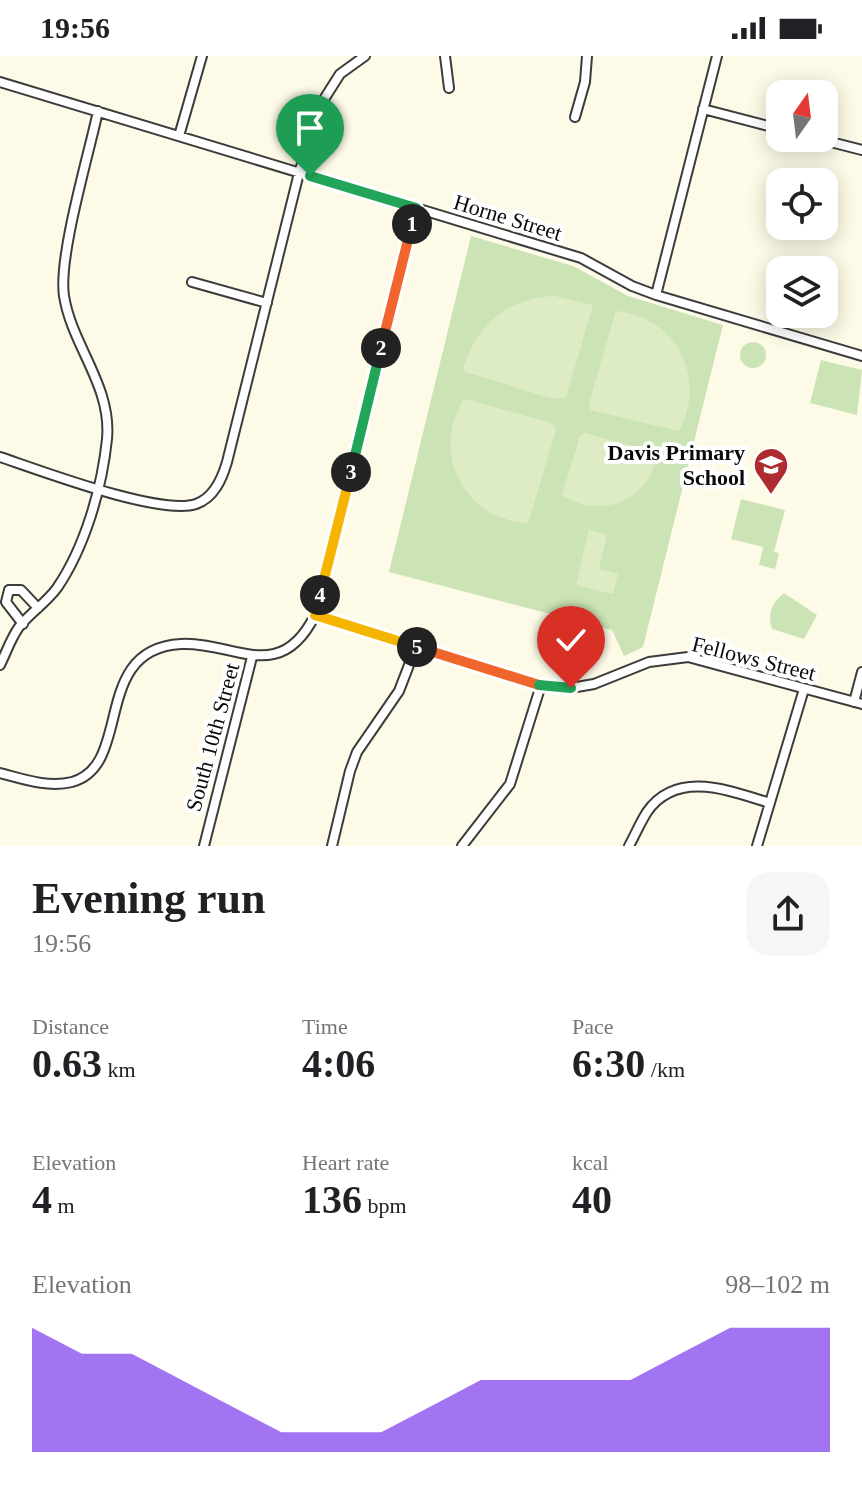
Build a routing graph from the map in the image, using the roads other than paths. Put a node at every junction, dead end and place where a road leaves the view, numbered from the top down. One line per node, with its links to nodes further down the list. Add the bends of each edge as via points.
1 (202, 56): 12 (street)
2 (365, 56): 15 (street, via 329,89)
3 (445, 56): 7 (street)
4 (587, 56): 10 (street)
5 (717, 56): 8 (street)
6 (0, 82): 9 (street, Horne Street)
7 (449, 88)
8 (703, 109): 11 (street); 18 (street)
9 (98, 111): 12 (street, Horne Street); 22 (street, via 64,292 71,328 106,405 107,438)
10 (575, 117)
11 (766, 125)
12 (179, 136): 15 (street, Horne Street)
13 (838, 144): 14 (street)
14 (862, 150)
15 (299, 173): 16 (street, Horne Street); 19 (street)
16 (416, 208): 18 (street, Horne Street, via 581,258); 24 (street, South 10th Street)
17 (192, 282): 19 (street)
18 (656, 295): 20 (street, Horne Street)
19 (267, 303): 22 (street, via 223,478 200,503 180,507)
20 (862, 356)
21 (0, 457): 22 (street)
22 (97, 488): 23 (street, via 75,559)
23 (38, 608): 25 (street); 25 (street, via 21,590 9,590 6,602)
24 (315, 615): 26 (street, Fellows Street); 27 (street, South 10th Street, via 290,646)
25 (23, 624): 28 (street)
26 (416, 647): 30 (street, Fellows Street); 36 (street, via 399,691 357,752)
27 (252, 657): 33 (street, via 199,645 160,648 125,677 101,757 81,778 46,784); 35 (street, South 10th Street)
28 (0, 665)
29 (862, 672): 32 (street)
30 (541, 685): 31 (street, Fellows Street, via 594,684 649,662 688,657); 37 (street, via 510,784)
31 (804, 689): 32 (street, Fellows Street); 34 (street)
32 (858, 703)
33 (0, 773)
34 (770, 803): 38 (street, via 711,786 671,791 647,812); 39 (street)
35 (204, 846)
36 (332, 846)
37 (462, 846)
38 (629, 846)
39 (757, 846)

